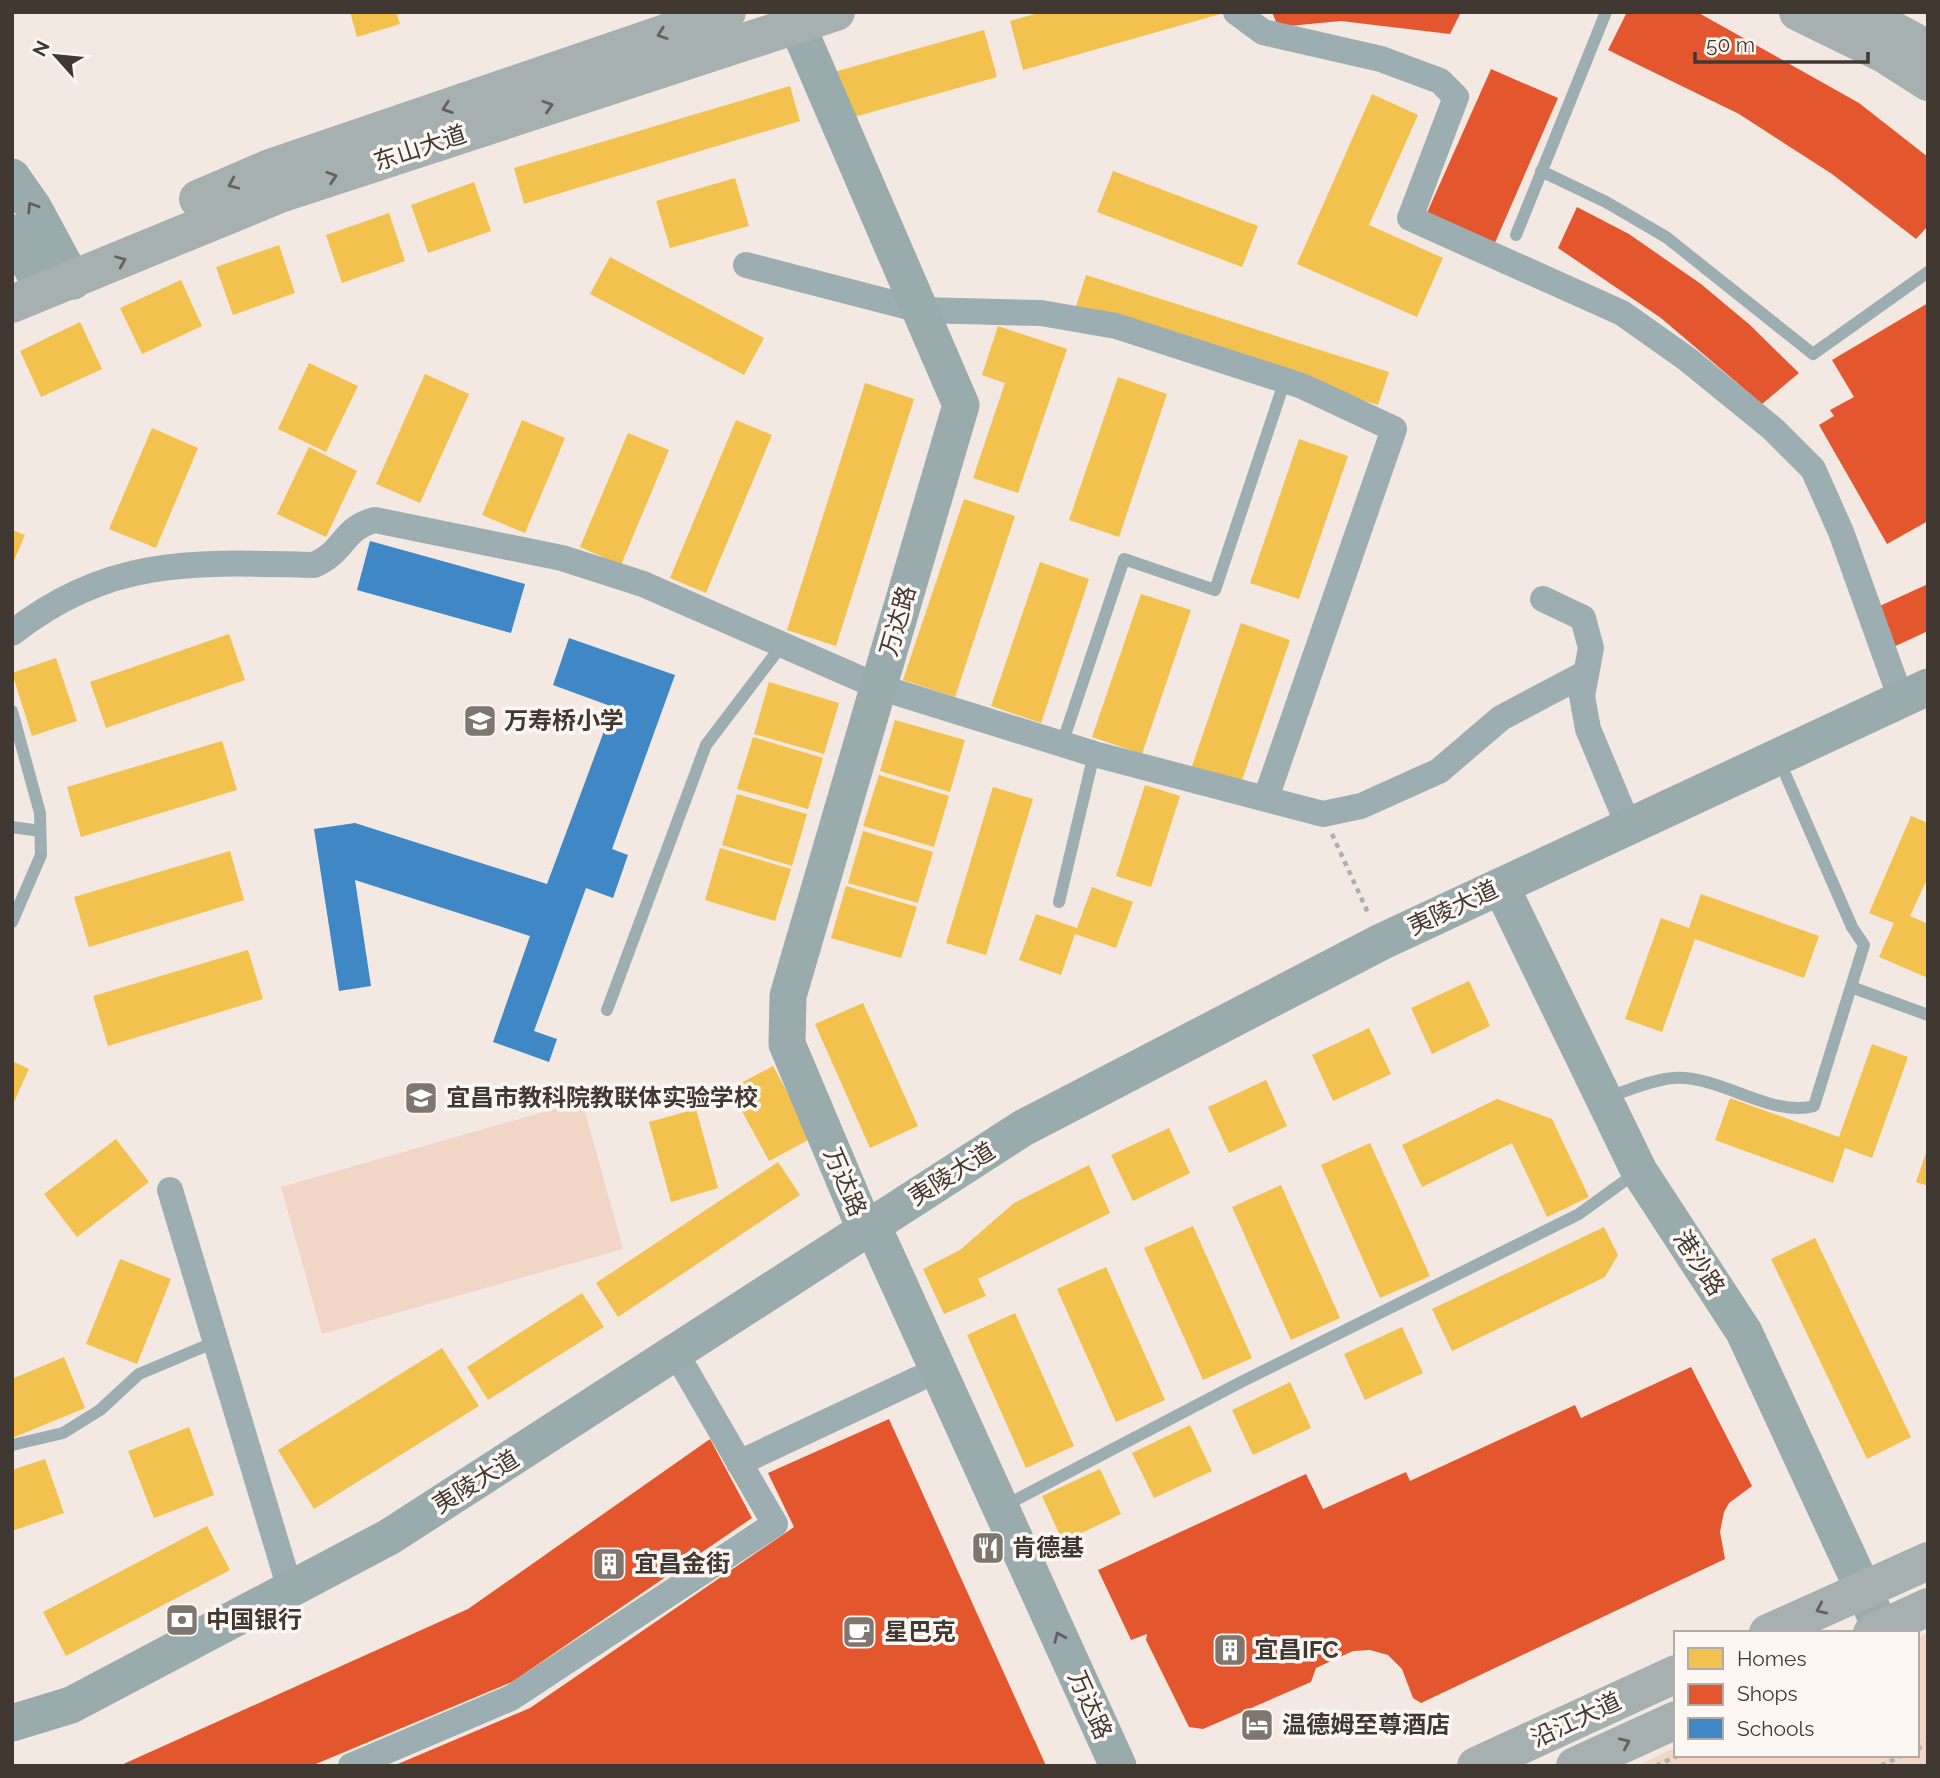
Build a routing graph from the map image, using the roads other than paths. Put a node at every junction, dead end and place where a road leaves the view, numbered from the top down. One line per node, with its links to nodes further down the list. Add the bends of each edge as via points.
1 (727, 12): 16 (main road, 东山大道, one-way to 16, via 271,168)
2 (836, 12): 7 (main road, 东山大道)
3 (1236, 12): 24 (street, via 1263,32 1381,59 1440,80 1456,97 1410,218 1622,313 1773,429 1813,469)
4 (1606, 12): 10 (lane)
5 (1798, 12): 9 (main road, via 1884,54)
6 (1859, 12): 8 (main road)
7 (797, 25): 16 (main road, 东山大道, one-way to 7, via 280,194); 17 (main road, 万达路)
8 (1928, 49)
9 (1928, 82)
10 (1541, 171): 13 (lane); 15 (lane, via 1666,237 1813,354)
11 (12, 177): 16 (main road, one-way to 11, via 33,207)
12 (12, 233): 16 (main road)
13 (1516, 235)
14 (746, 265): 17 (street)
15 (1928, 272)
16 (39, 280)
17 (920, 310): 18 (street, via 1041,313 1116,326); 23 (main road, 万达路, via 961,405)
18 (1285, 380): 26 (lane, via 1215,590 1124,559); 29 (street, via 1394,429)
19 (1542, 599): 22 (street, via 1583,618 1591,648)
20 (12, 633): 21 (street, via 88,585 137,572 205,562 314,565 330,558 357,524 375,520 562,558 643,584)
21 (782, 645): 23 (street); 37 (lane, via 706,745)
22 (1587, 673): 29 (street, via 1501,718 1439,771 1362,806 1323,814); 31 (street, via 1582,696 1588,729)
23 (878, 687): 26 (street); 42 (main road, 万达路, via 788,996 788,1044)
24 (1919, 699): 28 (main road, 夷陵大道); 31 (main road, 夷陵大道)
25 (12, 711): 32 (lane, via 40,813)
26 (1062, 744): 27 (street)
27 (1094, 754): 29 (street); 33 (lane)
28 (1786, 776): 34 (main road, 夷陵大道); 36 (lane, via 1864,946)
29 (1266, 798)
30 (12, 827): 32 (lane)
31 (1629, 827): 42 (main road, 夷陵大道, via 1381,942 1023,1128)
32 (40, 831): 35 (lane, via 41,855)
33 (1059, 901)
34 (1508, 901): 39 (main road, 港沙路); 42 (main road, 夷陵大道, via 1424,938 1033,1141)
35 (12, 922)
36 (1851, 987): 38 (lane); 39 (lane, via 1814,1106 1798,1111 1702,1081 1674,1078)
37 (607, 1010)
38 (1928, 1016)
39 (1603, 1098): 40 (main road, 港沙路)
40 (1639, 1171): 48 (lane, via 1579,1214); 51 (main road, 港沙路, via 1744,1332)
41 (170, 1190): 43 (street)
42 (869, 1240): 44 (main road, 夷陵大道); 45 (main road, 万达路); 48 (main road, 万达路); 50 (main road, 夷陵大道, via 390,1537)
43 (215, 1342): 46 (lane, via 139,1374 100,1410 63,1433); 50 (street)
44 (685, 1369): 47 (street); 58 (main road, 夷陵大道, via 401,1555 78,1719)
45 (918, 1379): 47 (street); 60 (main road, 万达路)
46 (12, 1445)
47 (739, 1463): 59 (street, via 775,1524 511,1698)
48 (1000, 1508): 61 (main road, 万达路, one-way to 48)
49 (1928, 1561): 51 (main road)
50 (290, 1590): 57 (main road, 夷陵大道, via 71,1705)
51 (1863, 1591): 53 (main road, one-way to 53); 54 (main road, 港沙路)
52 (1928, 1607): 54 (main road)
53 (1773, 1631)
54 (1876, 1631)
55 (1674, 1675): 62 (main road, 沿江大道)
56 (1674, 1721): 63 (main road, 沿江大道, one-way to 56)
57 (12, 1723)
58 (12, 1741)
59 (351, 1766)
60 (1090, 1766)
61 (1118, 1766)
62 (1476, 1766)
63 (1575, 1766)

